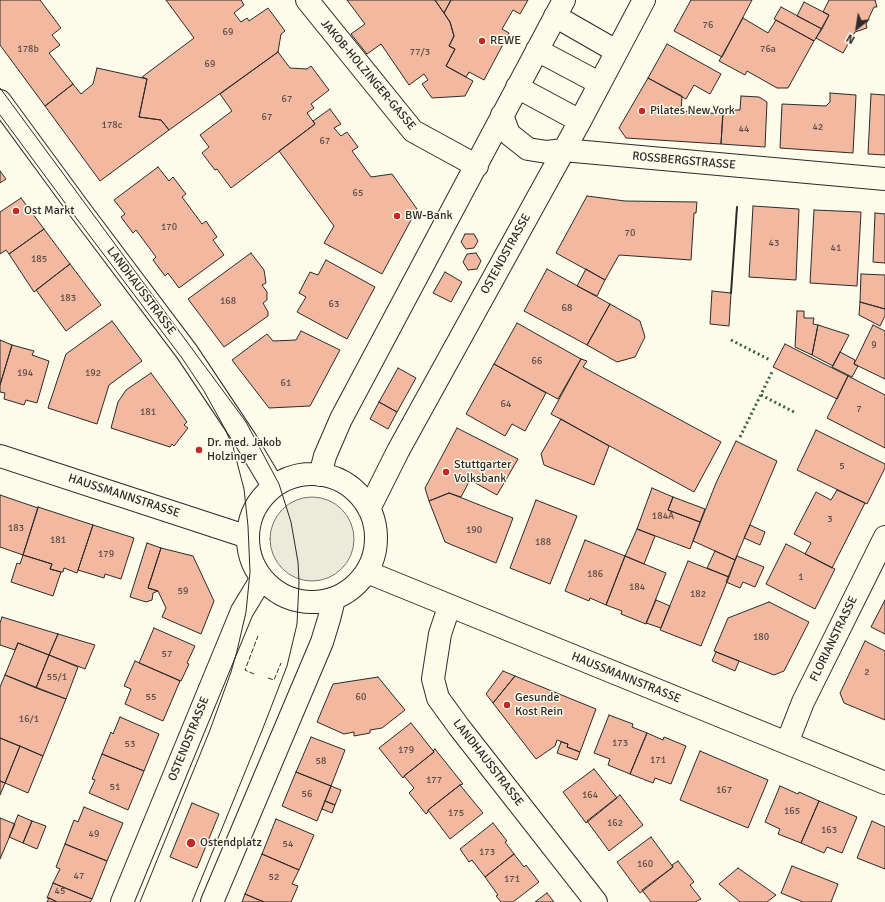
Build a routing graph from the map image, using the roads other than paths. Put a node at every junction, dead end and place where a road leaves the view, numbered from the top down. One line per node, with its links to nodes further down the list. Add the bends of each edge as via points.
1 (306, 0): 12 (street, JAKOB-HOLZINGER-GASSE, via 413,131)
2 (644, 0): 5 (street, OSTENDSTRASSE)
3 (560, 8): 4 (street); 5 (street)
4 (537, 50): 6 (street); 7 (street)
5 (616, 51): 6 (street, OSTENDSTRASSE)
6 (599, 83): 10 (street, OSTENDSTRASSE)
7 (517, 87): 9 (street); 10 (street)
8 (1, 105): 16 (street, LANDHAUSSTRASSE, via 187,352)
9 (502, 115): 11 (street, ROSSBERGSTRASSE, via 509,134 528,149 547,152); 12 (street)
10 (580, 121): 11 (street, OSTENDSTRASSE)
11 (564, 150): 13 (street, ROSSBERGSTRASSE); 17 (street, OSTENDSTRASSE, via 398,451)
12 (477, 166): 15 (street, via 341,419)
13 (885, 179)
14 (0, 456): 18 (street, HAUSSMANNSTRASSE)
15 (320, 474): 16 (street, via 299,475); 17 (street, via 347,484 360,495)
16 (273, 486): 18 (street, via 253,513)
17 (369, 509): 20 (street, via 375,523 376,539 374,556)
18 (248, 537): 21 (street, via 254,566)
19 (885, 537): 24 (street, FLORIANSTRASSE, via 803,702)
20 (367, 572): 22 (street, via 347,592); 23 (street, HAUSSMANNSTRASSE)
21 (262, 578): 22 (street, via 278,592 298,601 317,602); 26 (street, OSTENDSTRASSE, via 242,611)
22 (334, 599): 27 (street, via 322,642)
23 (449, 607): 24 (street, HAUSSMANNSTRASSE); 28 (street, LANDHAUSSTRASSE, via 440,634 433,679 438,698)
24 (787, 743): 25 (street, HAUSSMANNSTRASSE)
25 (885, 783)
26 (122, 902)
27 (212, 902)
28 (596, 902)

